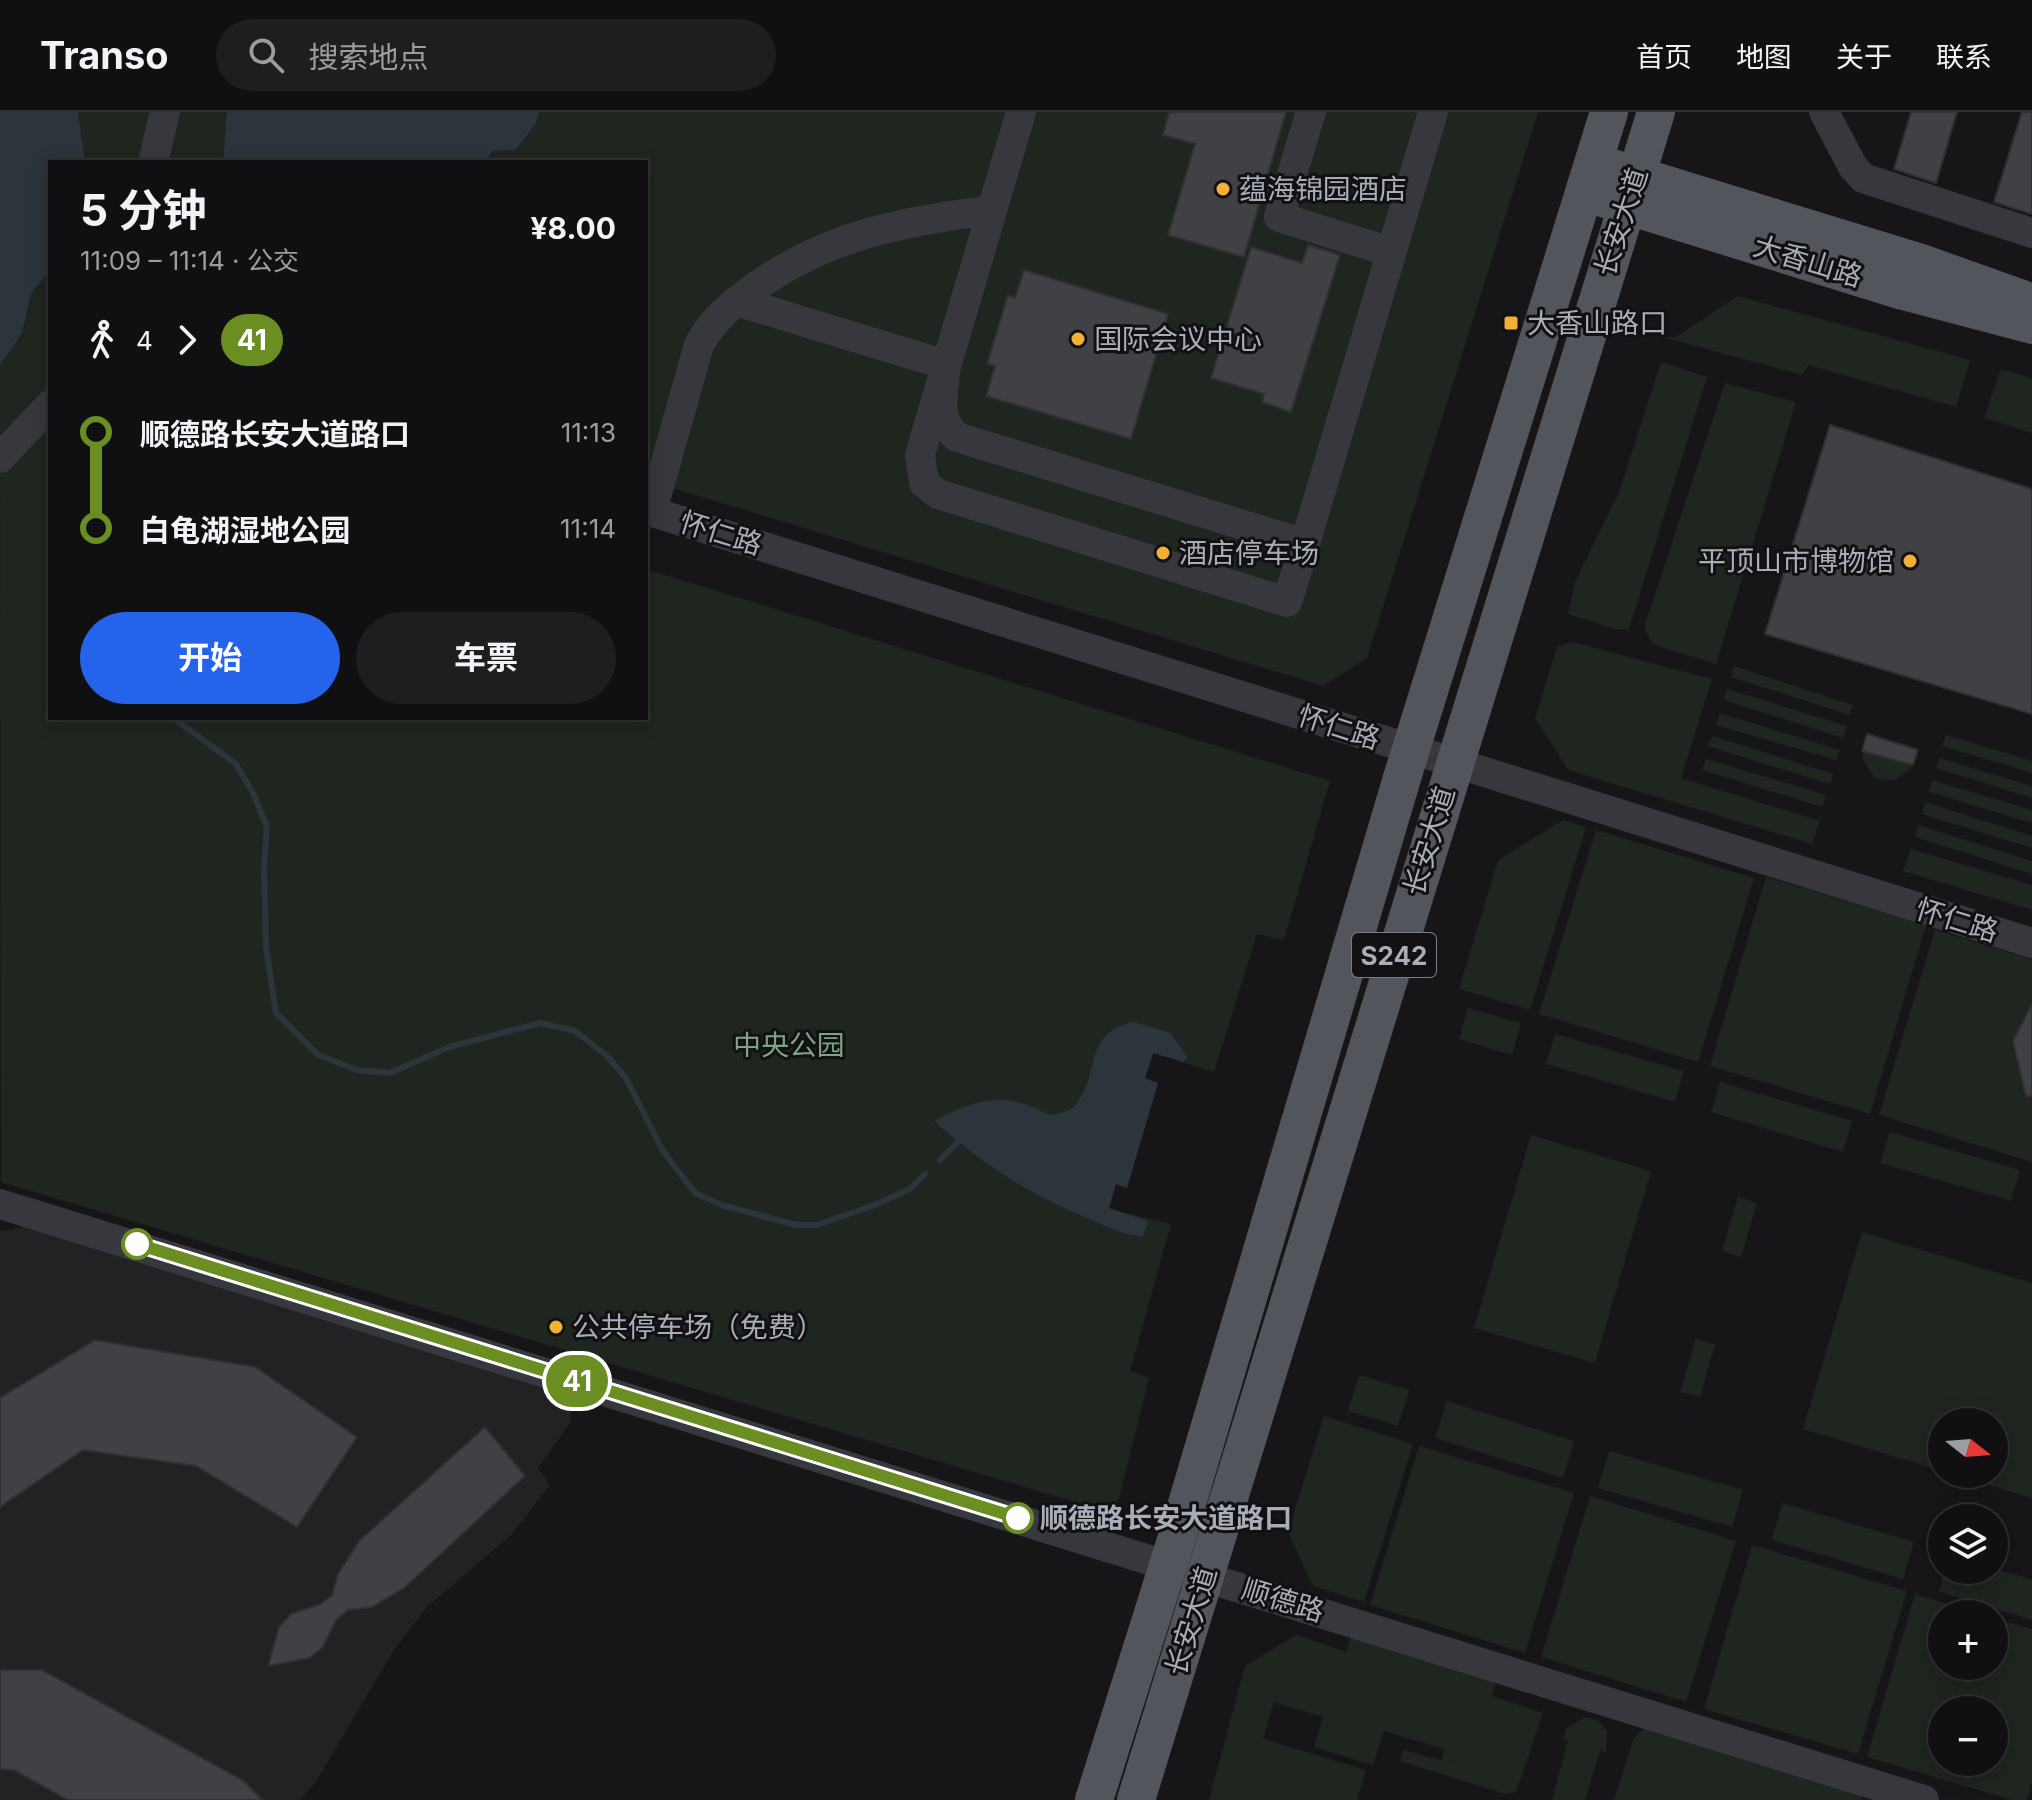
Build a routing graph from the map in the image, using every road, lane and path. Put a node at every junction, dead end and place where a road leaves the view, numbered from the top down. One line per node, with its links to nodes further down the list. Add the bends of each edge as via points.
1 (165, 112): 8 (street)
2 (1021, 112): 11 (street)
3 (1311, 112): 13 (street, via 1279,217)
4 (1433, 112): 13 (street)
5 (1609, 112): 9 (main road, 长安大道 / S242)
6 (1656, 112): 10 (main road, 长安大道 / S242)
7 (1824, 112): 12 (street, via 1863,178)
8 (153, 160)
9 (1590, 177): 10 (main road, 大香山路); 22 (main road, 长安大道 / S242)
10 (1631, 190): 15 (main road, 大香山路, via 1921,263); 16 (main road, 大香山路, via 1903,291); 23 (main road, 长安大道 / S242)
11 (992, 210): 14 (street, via 859,233 782,268); 17 (street)
12 (2032, 233)
13 (1391, 252): 21 (street)
14 (736, 301): 17 (street); 20 (street, via 711,322 699,345)
15 (2032, 303)
16 (2032, 325)
17 (946, 365): 21 (street, via 942,412 944,424 957,437); 21 (street, via 920,455 928,489 1287,602)
18 (48, 407): 19 (street)
19 (0, 458)
20 (649, 511): 22 (street, 怀仁路)
21 (1305, 544)
22 (1411, 750): 23 (street, 怀仁路); 26 (main road, 长安大道 / S242)
23 (1453, 763): 24 (street, 怀仁路); 27 (main road, 长安大道 / S242)
24 (2032, 943)
25 (0, 1204): 26 (street, 顺德路)
26 (1168, 1564): 27 (street, 顺德路); 29 (main road, 长安大道 / S242)
27 (1205, 1576): 28 (street, 顺德路); 30 (main road, 长安大道 / S242)
28 (1916, 1799)
29 (1094, 1800)
30 (1136, 1800)

